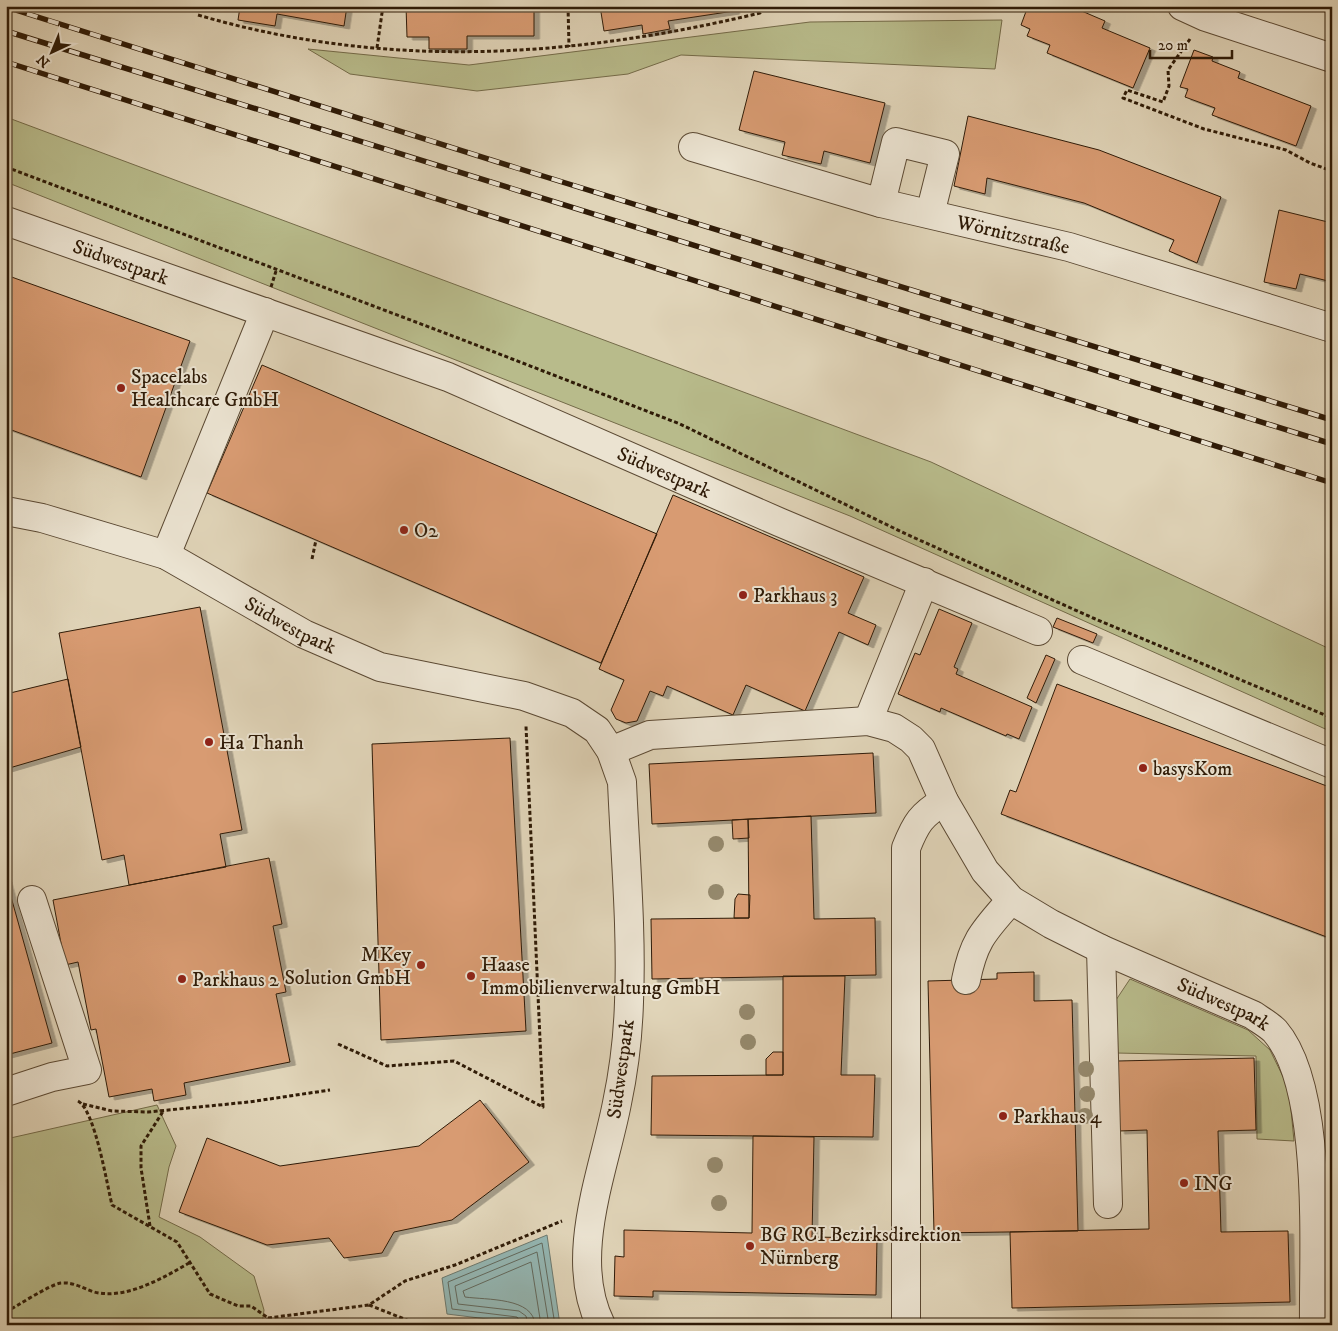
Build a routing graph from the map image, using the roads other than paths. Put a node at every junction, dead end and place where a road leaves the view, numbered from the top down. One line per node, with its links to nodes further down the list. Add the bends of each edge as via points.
1 (1194, 11): 2 (street)
2 (1332, 58)
3 (693, 148): 4 (street, Wörnitzstraße)
4 (881, 203): 5 (street, Wörnitzstraße); 5 (street, via 896,142 945,154)
5 (930, 214): 8 (street, Wörnitzstraße, via 1070,247)
6 (6, 221): 7 (street, Südwestpark)
7 (265, 312): 10 (street); 11 (street, Südwestpark, via 448,377)
8 (1332, 328)
9 (6, 511): 10 (street, Südwestpark, via 42,518)
10 (166, 555): 15 (street, Südwestpark, via 304,634 380,667 524,696 572,713 597,730)
11 (924, 582): 12 (street, Südwestpark); 14 (street)
12 (1038, 631)
13 (1082, 660): 16 (street)
14 (868, 721): 15 (street, Südwestpark, via 650,735); 17 (street, Südwestpark, via 894,728 921,749)
15 (611, 751): 24 (street, Südwestpark, via 622,782 629,1002 624,1062 598,1178 586,1265 589,1295)
16 (1332, 764)
17 (944, 801): 19 (street, Südwestpark, via 984,870); 25 (street, via 916,822 906,848)
18 (32, 900): 22 (street, via 92,1070 52,1077)
19 (1011, 900): 20 (street, Südwestpark); 21 (street, via 980,937 971,954)
20 (1101, 949): 23 (street); 26 (street, Südwestpark, via 1253,1015 1274,1030 1295,1065 1304,1095 1313,1180)
21 (966, 980)
22 (6, 1092)
23 (1108, 1204)
24 (601, 1325)
25 (906, 1325)
26 (1314, 1325)

